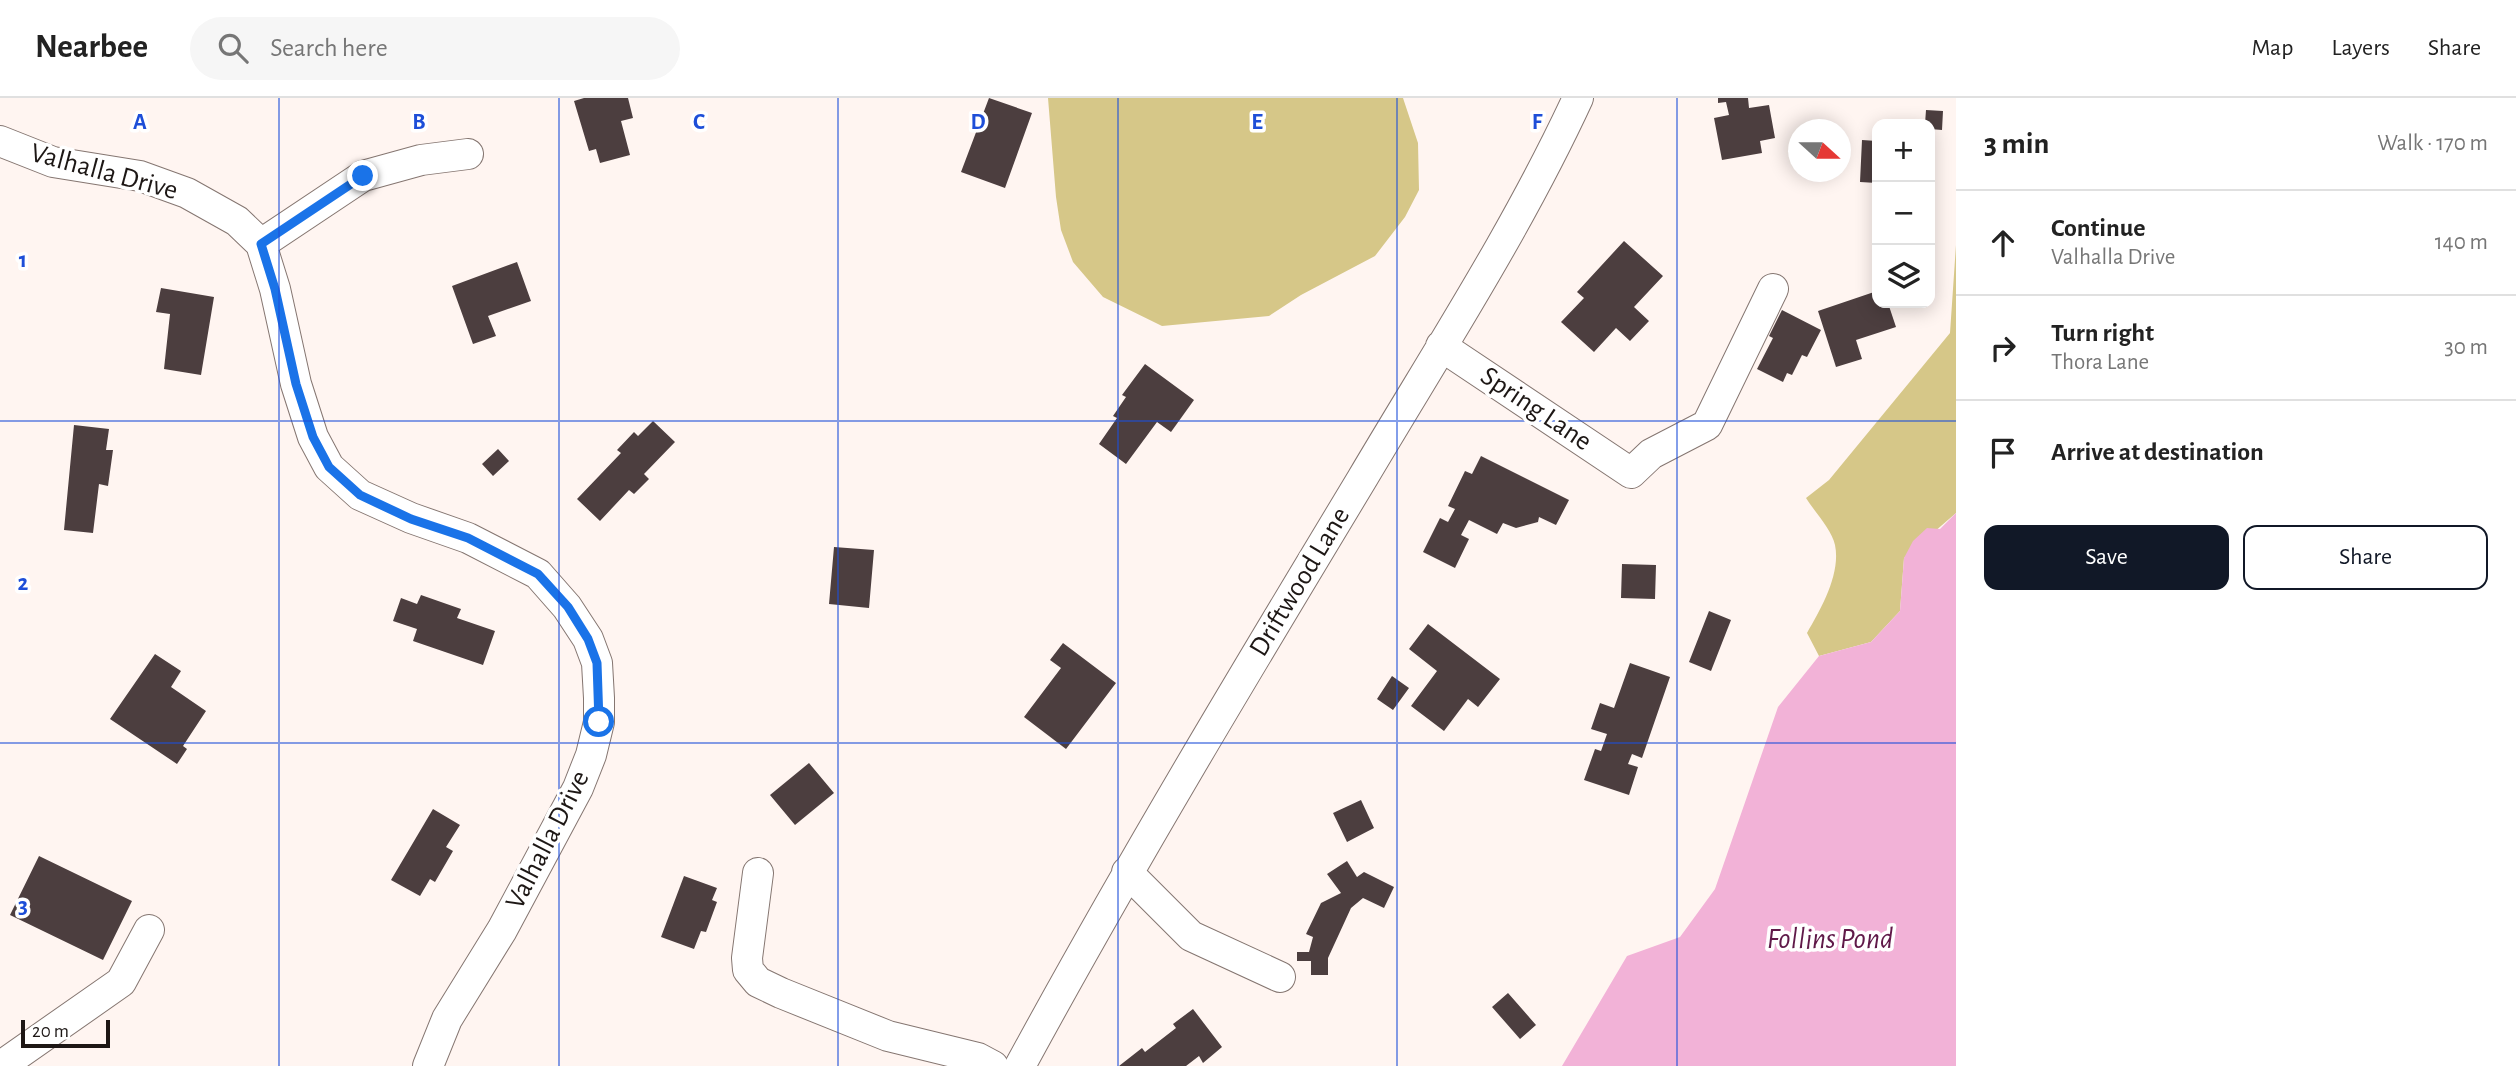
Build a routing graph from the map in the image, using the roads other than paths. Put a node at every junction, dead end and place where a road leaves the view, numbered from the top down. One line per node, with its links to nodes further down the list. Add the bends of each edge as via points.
1 (1578, 98): 6 (street, Driftwood Lane, via 1555,148)
2 (0, 141): 4 (street, Valhalla Drive, via 53,162 140,176 187,193 237,221)
3 (468, 154): 4 (street, via 421,160 363,176)
4 (261, 244): 12 (street, Valhalla Drive, via 309,424 329,467 360,495 468,538 538,574 568,607 597,663 599,722 578,788 502,930 447,1018)
5 (1773, 289): 6 (street, Spring Lane, via 1707,425 1651,454 1631,473)
6 (1441, 346): 7 (street, Driftwood Lane)
7 (1127, 872): 10 (street, via 1191,936); 14 (street, Driftwood Lane)
8 (758, 873): 13 (street, via 747,958 748,970 758,982 888,1036 978,1058)
9 (149, 930): 11 (street, via 121,982)
10 (1280, 977)
11 (1, 1066)
12 (428, 1066)
13 (993, 1066)
14 (1020, 1066)

